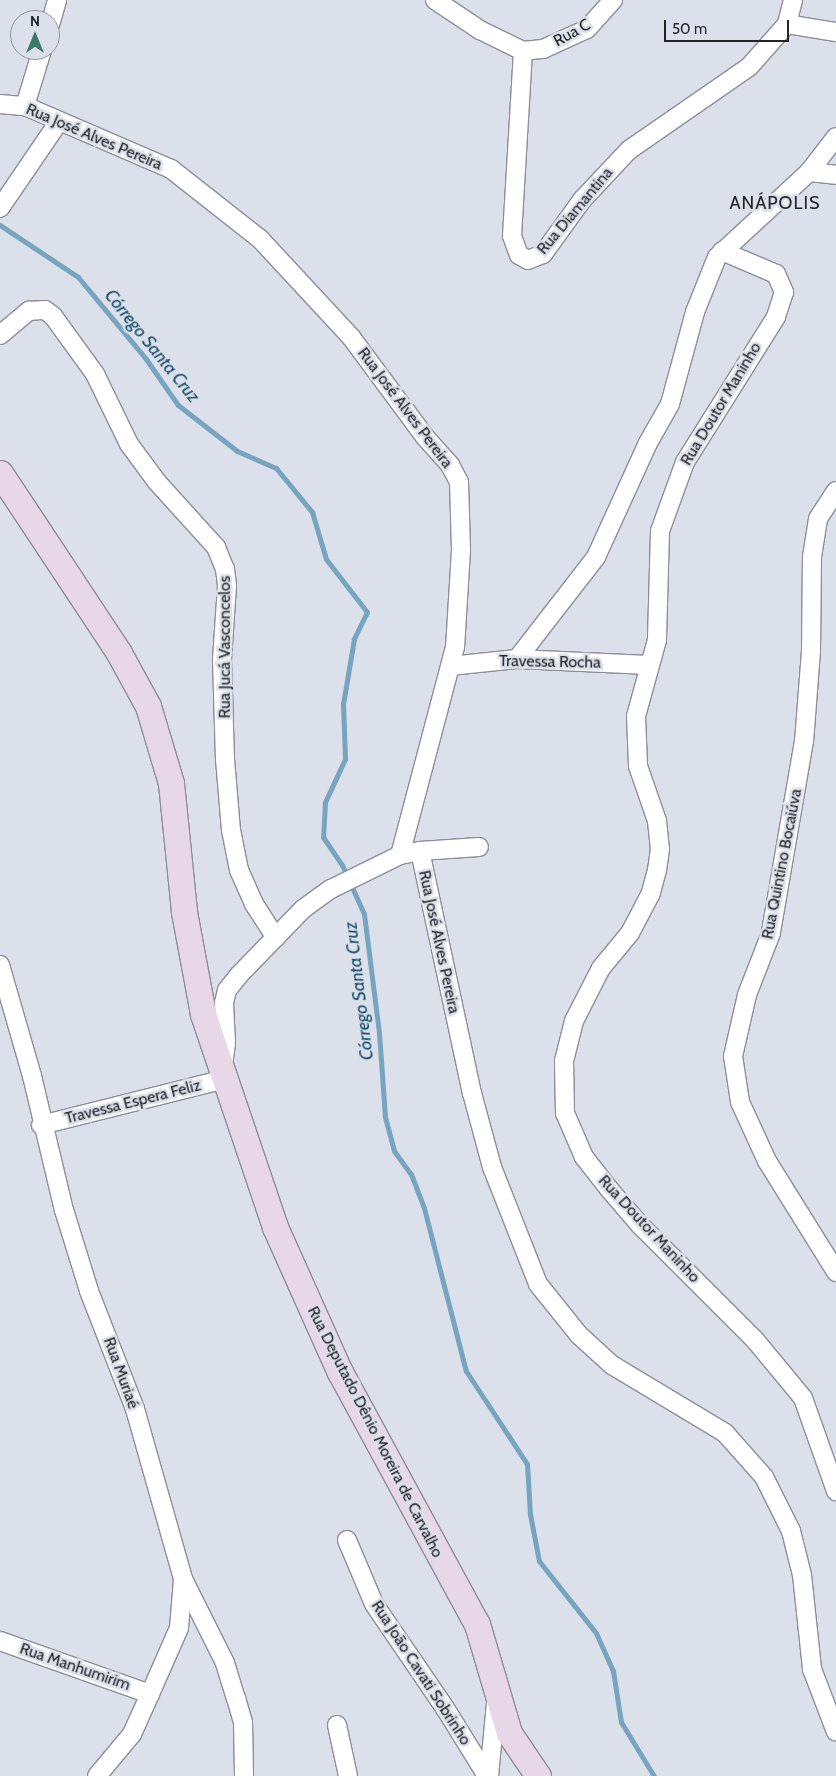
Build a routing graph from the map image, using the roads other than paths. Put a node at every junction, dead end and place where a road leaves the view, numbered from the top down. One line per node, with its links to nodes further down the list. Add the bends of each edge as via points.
1 (435, 0): 6 (street, via 480,30)
2 (613, 0): 6 (street, Rua C, via 586,29 543,49)
3 (793, 0): 4 (street, Rua Diamantina)
4 (787, 24): 5 (street); 6 (street, Rua Diamantina, via 749,68 629,150 582,200 543,254 528,260 519,255 512,236)
5 (836, 32)
6 (523, 51)
7 (39, 60): 9 (street)
8 (0, 104): 9 (street, Rua José Alves Pereira)
9 (25, 106): 10 (street, Rua José Alves Pereira)
10 (58, 123): 14 (street); 21 (street, Rua José Alves Pereira, via 172,169 260,239 351,337 425,437 450,465 459,482 461,520 459,611)
11 (836, 137): 12 (street)
12 (809, 172): 13 (street); 15 (street)
13 (836, 175)
14 (0, 208)
15 (722, 251): 19 (street, via 705,282 670,404 648,443 596,557); 20 (street, Rua Doutor Maninho, via 776,274 784,292 776,317 685,462 669,503 660,531 657,640)
16 (0, 335): 25 (street, Rua Jucá Vasconcelos, via 28,311 45,310 53,316 95,374 129,444 157,482 216,547 225,568 227,586 222,659 231,830 239,870 254,904)
17 (0, 473): 27 (street, Rua Deputado Dênio Moreira de Carvalho, via 119,653 135,680 159,737 172,784 184,912 192,959 203,1014)
18 (836, 491): 29 (street, Rua Quintino Bocaiúva, via 818,519 812,556 811,650 804,742 773,923 747,995 733,1056 740,1102 767,1161)
19 (517, 659): 20 (street, Travessa Rocha); 21 (street, Travessa Rocha)
20 (649, 665): 30 (street, Rua Doutor Maninho, via 636,716 638,766 657,821 660,849 651,893 630,933 601,968 574,1022 564,1061 565,1113 584,1157 609,1189 640,1225 755,1340 803,1398)
21 (450, 666): 24 (street, Rua José Alves Pereira)
22 (479, 847): 23 (street)
23 (420, 851): 24 (street, Rua José Alves Pereira); 37 (street, Rua José Alves Pereira, via 472,1093 492,1167 538,1284 579,1334 612,1365 725,1433 764,1477 790,1531 802,1574 812,1669)
24 (400, 855): 25 (street, via 331,888 303,909)
25 (276, 938): 27 (street, via 227,990 224,1002)
26 (0, 965): 28 (street, Rua Muriaé, via 32,1076)
27 (224, 1075): 28 (street, Travessa Espera Feliz); 35 (street, Rua Deputado Dênio Moreira de Carvalho, via 275,1228 340,1372 476,1624)
28 (42, 1125): 32 (street, Rua Muriaé, via 89,1291 135,1409)
29 (836, 1272)
30 (836, 1491)
31 (347, 1540): 41 (street, Rua João Cavati Sobrinho, via 374,1604 446,1708)
32 (183, 1579): 34 (street, via 179,1628); 39 (street, Rua Muriaé, via 225,1664 236,1698 242,1722)
33 (0, 1641): 34 (street, Rua Manhumirim)
34 (150, 1694): 38 (street, via 132,1734)
35 (497, 1700): 41 (street); 42 (street, Rua Deputado Dênio Moreira de Carvalho, via 509,1733)
36 (337, 1725): 40 (street)
37 (836, 1732)
38 (97, 1776)
39 (244, 1776)
40 (348, 1776)
41 (488, 1776)
42 (538, 1776)

